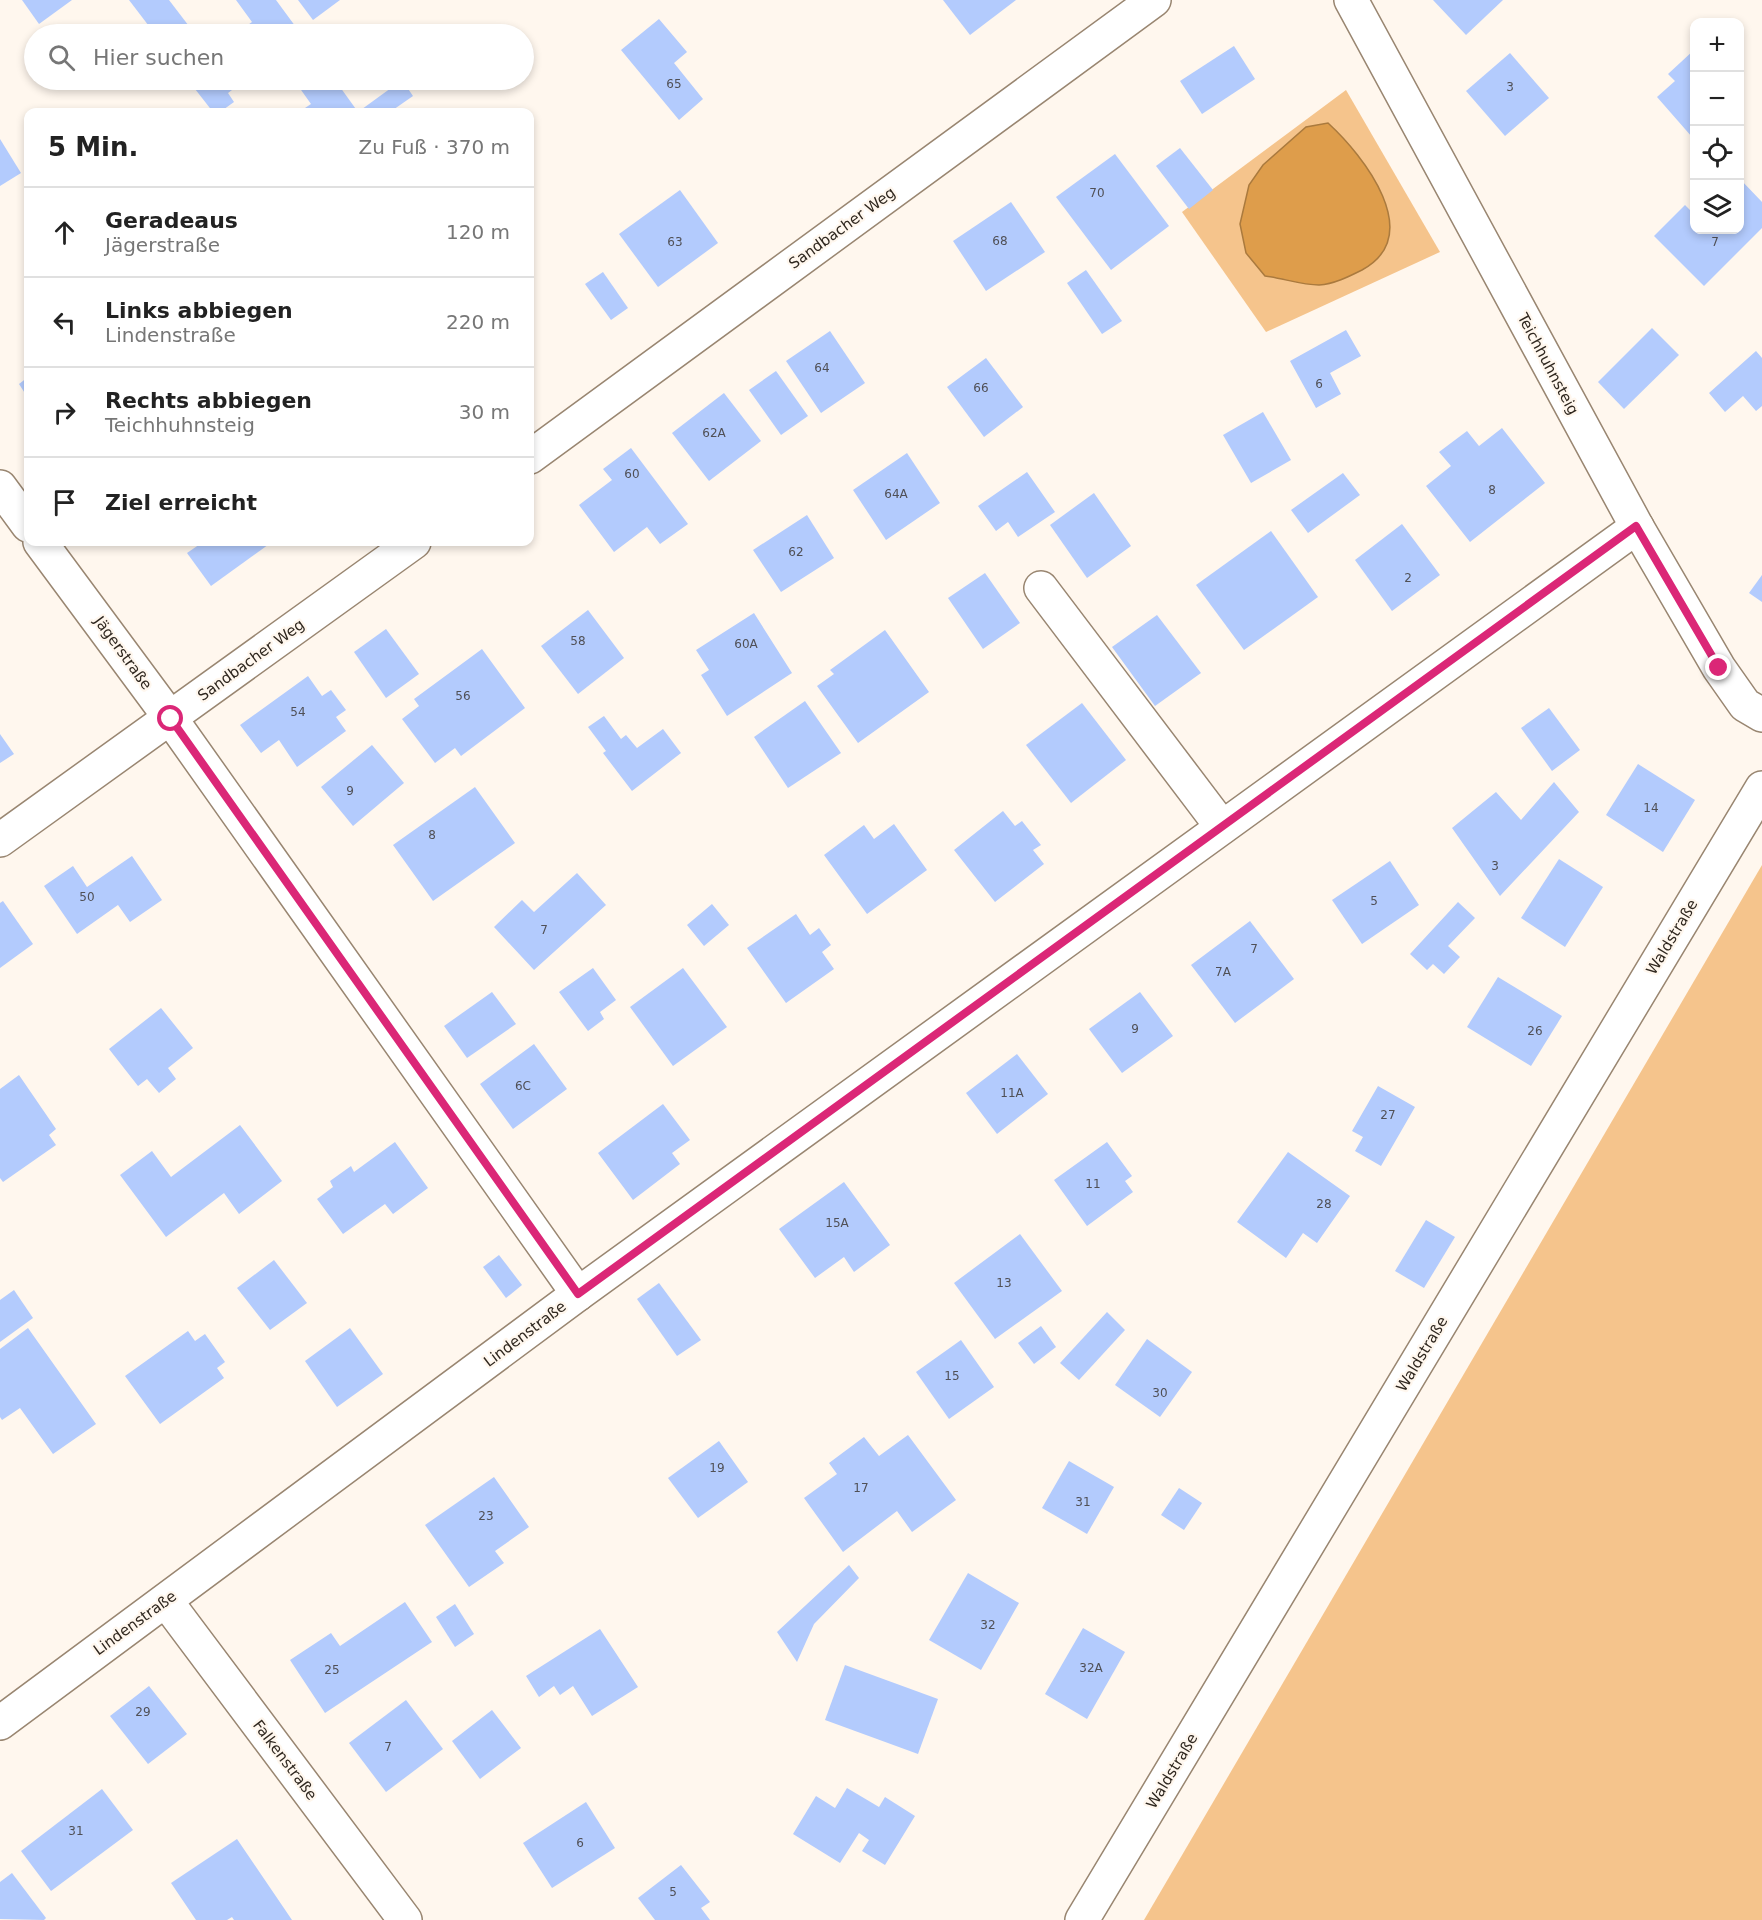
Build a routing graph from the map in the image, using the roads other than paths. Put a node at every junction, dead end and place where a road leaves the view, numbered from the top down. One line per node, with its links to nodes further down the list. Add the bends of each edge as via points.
1 (1154, 0): 3 (street, Sandbacher Weg)
2 (1351, 0): 6 (street, Teichhuhnsteig)
3 (534, 454)
4 (0, 487): 5 (street)
5 (24, 520)
6 (1636, 526): 10 (street, Teichhuhnsteig, via 1719,668 1745,705); 13 (street, Lindenstraße)
7 (43, 546): 11 (street, Jägerstraße)
8 (409, 546): 11 (street, Sandbacher Weg)
9 (1041, 588): 13 (street)
10 (1762, 715)
11 (171, 719): 14 (street, Sandbacher Weg); 15 (street, Jägerstraße)
12 (1762, 788): 19 (street, Waldstraße)
13 (1222, 827): 15 (street, Lindenstraße)
14 (0, 840)
15 (578, 1294): 16 (street, Lindenstraße)
16 (166, 1601): 17 (street, Lindenstraße); 18 (street, Falkenstraße)
17 (0, 1722)
18 (405, 1920)
19 (1082, 1920)

